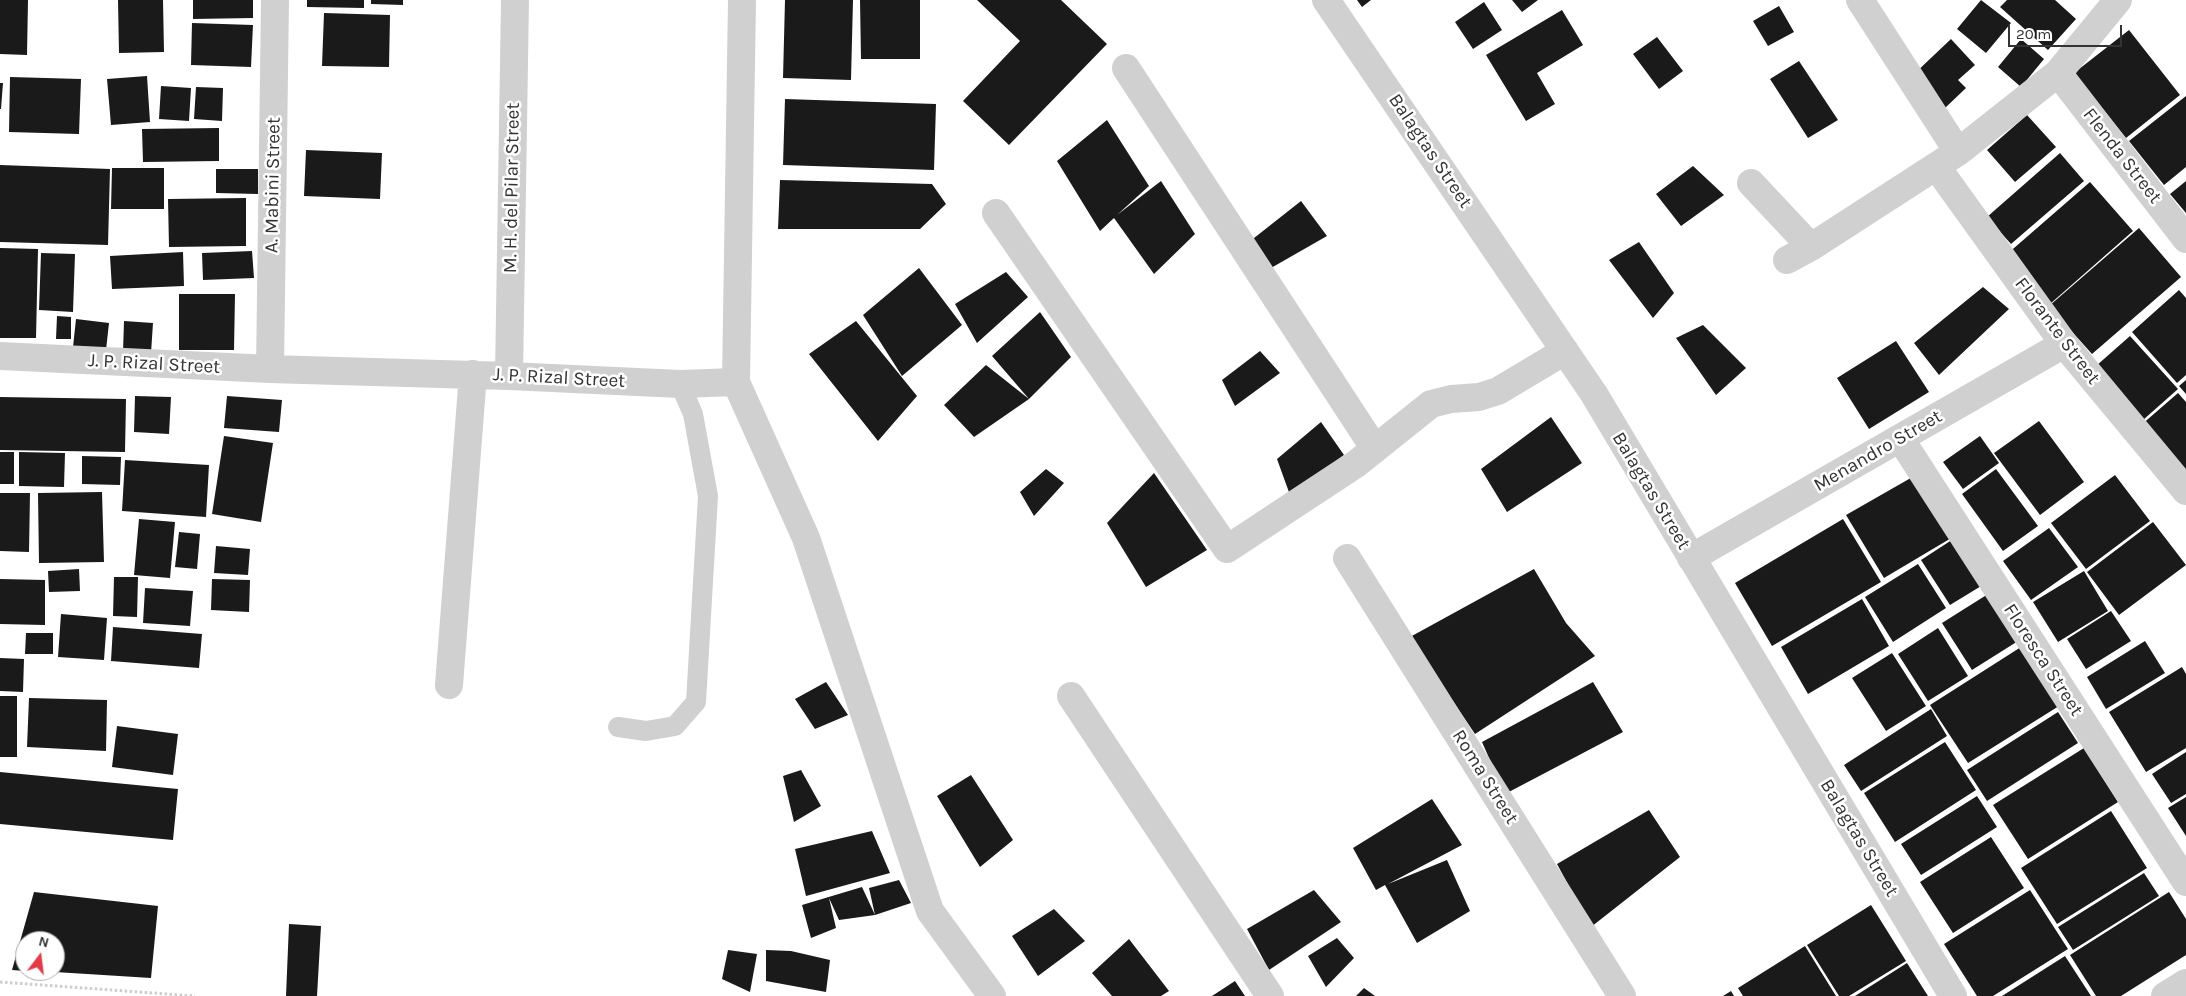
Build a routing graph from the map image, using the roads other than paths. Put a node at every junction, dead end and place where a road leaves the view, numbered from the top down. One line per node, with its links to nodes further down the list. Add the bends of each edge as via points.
1 (275, 0): 18 (street, A. Mabini Street)
2 (516, 0): 20 (street, M. H. del Pilar Street)
3 (742, 0): 21 (street)
4 (1326, 0): 16 (street, Balagtas Street)
5 (1860, 0): 9 (street, Florante Street)
6 (2118, 0): 8 (street)
7 (1126, 68): 24 (street)
8 (2058, 72): 9 (street); 12 (street, Flenda Street)
9 (1947, 159): 13 (street); 15 (street, Florante Street)
10 (1751, 183): 13 (street)
11 (996, 212): 24 (street, via 1227,549)
12 (2186, 239)
13 (1811, 247): 14 (street)
14 (1787, 260)
15 (2064, 344): 23 (street, Menandro Street); 25 (street, Florante Street)
16 (1566, 351): 24 (street, via 1498,391 1431,404); 27 (street, Balagtas Street)
17 (0, 356): 18 (street, J. P. Rizal Street)
18 (270, 369): 19 (street, J. P. Rizal Street)
19 (473, 374): 20 (street, J. P. Rizal Street); 28 (street)
20 (509, 376): 22 (street, J. P. Rizal Street)
21 (736, 382): 22 (street, J. P. Rizal Street); 33 (street, via 806,538 930,912)
22 (680, 384): 30 (lane, via 693,414 708,496 696,702 675,726 646,731)
23 (1900, 438): 27 (street, Menandro Street); 31 (street, Floresca Street)
24 (1375, 449)
25 (2186, 491)
26 (1348, 558): 35 (street, Roma Street)
27 (1692, 558): 36 (street, Balagtas Street)
28 (449, 685)
29 (1071, 696): 34 (street)
30 (618, 727)
31 (2186, 882)
32 (2186, 983): 37 (street)
33 (992, 996)
34 (1270, 996)
35 (1622, 996)
36 (1953, 996)
37 (2165, 996)

